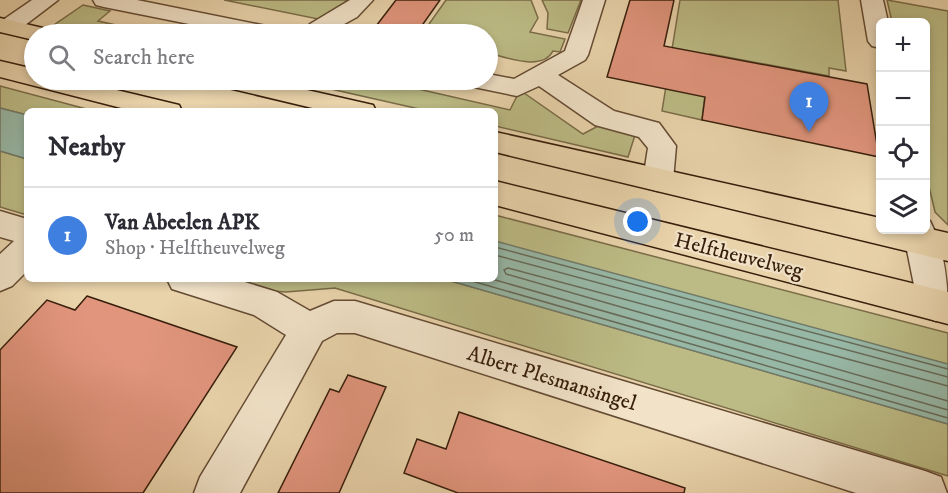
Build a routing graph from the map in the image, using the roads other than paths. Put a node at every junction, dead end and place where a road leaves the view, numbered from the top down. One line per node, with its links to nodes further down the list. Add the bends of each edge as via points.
1 (47, 0): 9 (street)
2 (362, 0): 8 (street, via 350,14)
3 (594, 0): 13 (street, via 576,55)
4 (872, 0): 6 (street)
5 (116, 1): 7 (street)
6 (876, 20)
7 (224, 24)
8 (327, 24)
9 (3, 28): 10 (main road)
10 (24, 32)
11 (0, 69): 12 (main road)
12 (24, 75)
13 (540, 75): 14 (street, via 517,88); 20 (street, via 605,118 649,130 662,146)
14 (498, 84)
15 (84, 90): 17 (main road)
16 (272, 90): 18 (main road)
17 (157, 108)
18 (350, 108)
19 (498, 143): 20 (main road)
20 (658, 180): 24 (main road)
21 (498, 194): 28 (main road, Helftheuvelweg)
22 (0, 224): 23 (street)
23 (24, 231)
24 (929, 239): 28 (street)
25 (24, 252): 26 (street)
26 (0, 276)
27 (194, 282): 29 (street, via 264,303)
28 (942, 306)
29 (309, 329): 30 (street); 31 (street, Albert Plesmansingel, via 334,317 355,317)
30 (216, 493)
31 (925, 493)

